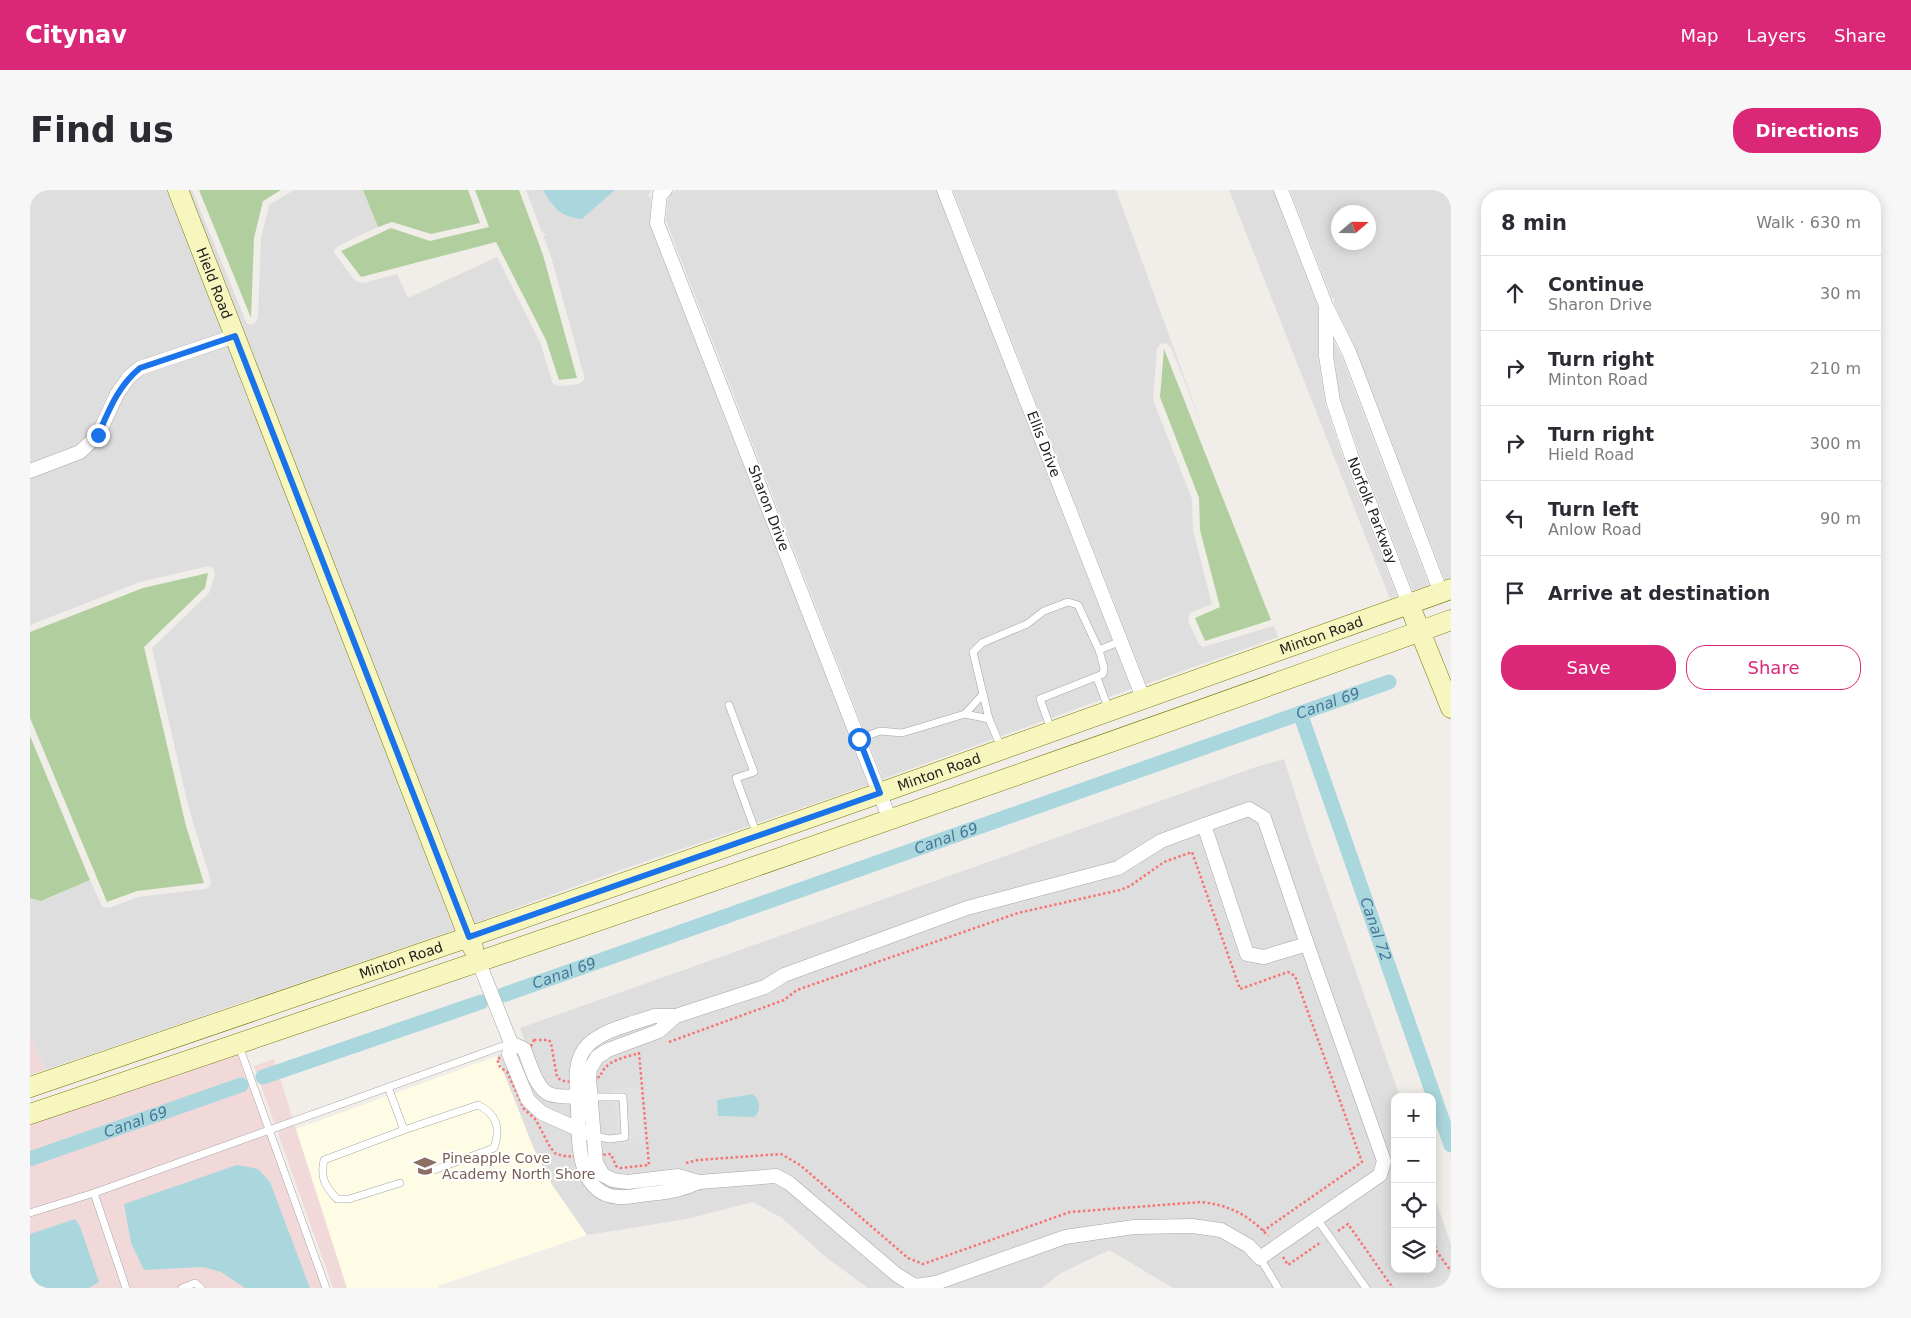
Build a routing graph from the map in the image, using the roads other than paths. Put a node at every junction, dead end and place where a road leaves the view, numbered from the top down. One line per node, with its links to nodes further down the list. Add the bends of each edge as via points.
1 (178, 190): 6 (main road, Hield Road)
2 (944, 190): 12 (street, Ellis Drive)
3 (1282, 190): 5 (street, Norfolk Parkway)
4 (662, 192): 23 (street, Sharon Drive, via 658,223)
5 (1326, 306): 8 (street, Norfolk Parkway); 9 (street, Norfolk Parkway, via 1326,356 1332,401)
6 (235, 336): 7 (street, via 140,368 117,394 98,435 80,452); 29 (main road, Hield Road)
7 (30, 471)
8 (1446, 591): 9 (main road, Minton Road); 10 (main road, Norfolk Parkway)
9 (1410, 604): 11 (main road, Norfolk Parkway); 16 (main road, Minton Road)
10 (1451, 620): 11 (main road, Minton Road)
11 (1420, 631): 18 (main road, Norfolk Parkway); 26 (main road, Minton Road)
12 (1121, 641): 13 (lane); 16 (street, Ellis Drive)
13 (1099, 650): 14 (lane, via 1104,668); 15 (lane, via 1078,605 1068,602 982,643 973,652)
14 (1097, 678): 19 (lane); 22 (lane, via 1040,699)
15 (983, 694): 20 (lane); 21 (lane)
16 (1143, 698): 19 (main road, Minton Road)
17 (729, 705): 28 (lane, via 754,772 736,778)
18 (1451, 708)
19 (1109, 710): 22 (main road, Minton Road)
20 (965, 714): 21 (lane); 23 (lane, via 902,733 880,731)
21 (989, 719): 24 (lane)
22 (1052, 731): 24 (main road, Minton Road)
23 (859, 739): 25 (street, Sharon Drive)
24 (1002, 749): 25 (main road, Minton Road)
25 (880, 793): 26 (street, Sharon Drive); 28 (main road, Minton Road)
26 (890, 820): 31 (main road, Minton Road)
27 (1204, 825): 30 (street, via 1247,954 1264,957); 30 (street, via 1249,809 1264,818); 33 (street, via 1161,841 1118,868 967,908 784,975 765,987)
28 (757, 835): 29 (main road, Minton Road)
29 (469, 937): 31 (main road, Hield Road); 32 (main road, Minton Road)
30 (1307, 944): 53 (street, via 1384,1161 1380,1175)
31 (479, 963): 35 (street); 37 (main road, Minton Road)
32 (326, 986): 37 (main road, via 300,1006 261,1020); 38 (main road, Minton Road)
33 (676, 1016): 34 (street, via 654,1016); 36 (street)
34 (640, 1021): 36 (street); 40 (street, via 602,1035 588,1045 579,1058 577,1073)
35 (512, 1043): 39 (lane); 40 (street, via 524,1049 542,1089 549,1094); 43 (street, via 509,1054 528,1100 542,1113)
36 (646, 1043): 40 (street, via 608,1050 597,1057 590,1069)
37 (238, 1044): 41 (main road, Minton Road); 44 (lane)
38 (30, 1087)
39 (388, 1087): 42 (lane); 44 (lane)
40 (584, 1097): 43 (street); 45 (street); 45 (lane, via 623,1096 625,1137)
41 (30, 1114)
42 (404, 1130): 46 (lane, via 478,1105 489,1110 496,1123 498,1137 494,1148); 49 (lane, via 324,1160 322,1173 327,1189 337,1199 349,1200)
43 (579, 1130): 45 (street); 51 (street, via 584,1170 591,1183 602,1192 618,1197)
44 (270, 1131): 50 (lane); 59 (lane)
45 (594, 1136): 47 (street, via 596,1163 603,1175 628,1182)
46 (434, 1170)
47 (660, 1178): 48 (street, via 678,1176); 51 (street)
48 (700, 1182): 51 (street, via 680,1191); 55 (street, via 776,1176 789,1183 897,1275 915,1286)
49 (400, 1183)
50 (94, 1193): 52 (lane); 56 (lane)
51 (662, 1193)
52 (30, 1213)
53 (1317, 1219): 54 (street); 61 (lane)
54 (1260, 1258): 55 (street, via 1248,1246 1221,1230 1192,1226 1134,1228 1064,1237); 60 (lane)
55 (949, 1284)
56 (126, 1288)
57 (182, 1288): 58 (lane, via 195,1283)
58 (201, 1288)
59 (326, 1288)
60 (1278, 1288)
61 (1366, 1288)

